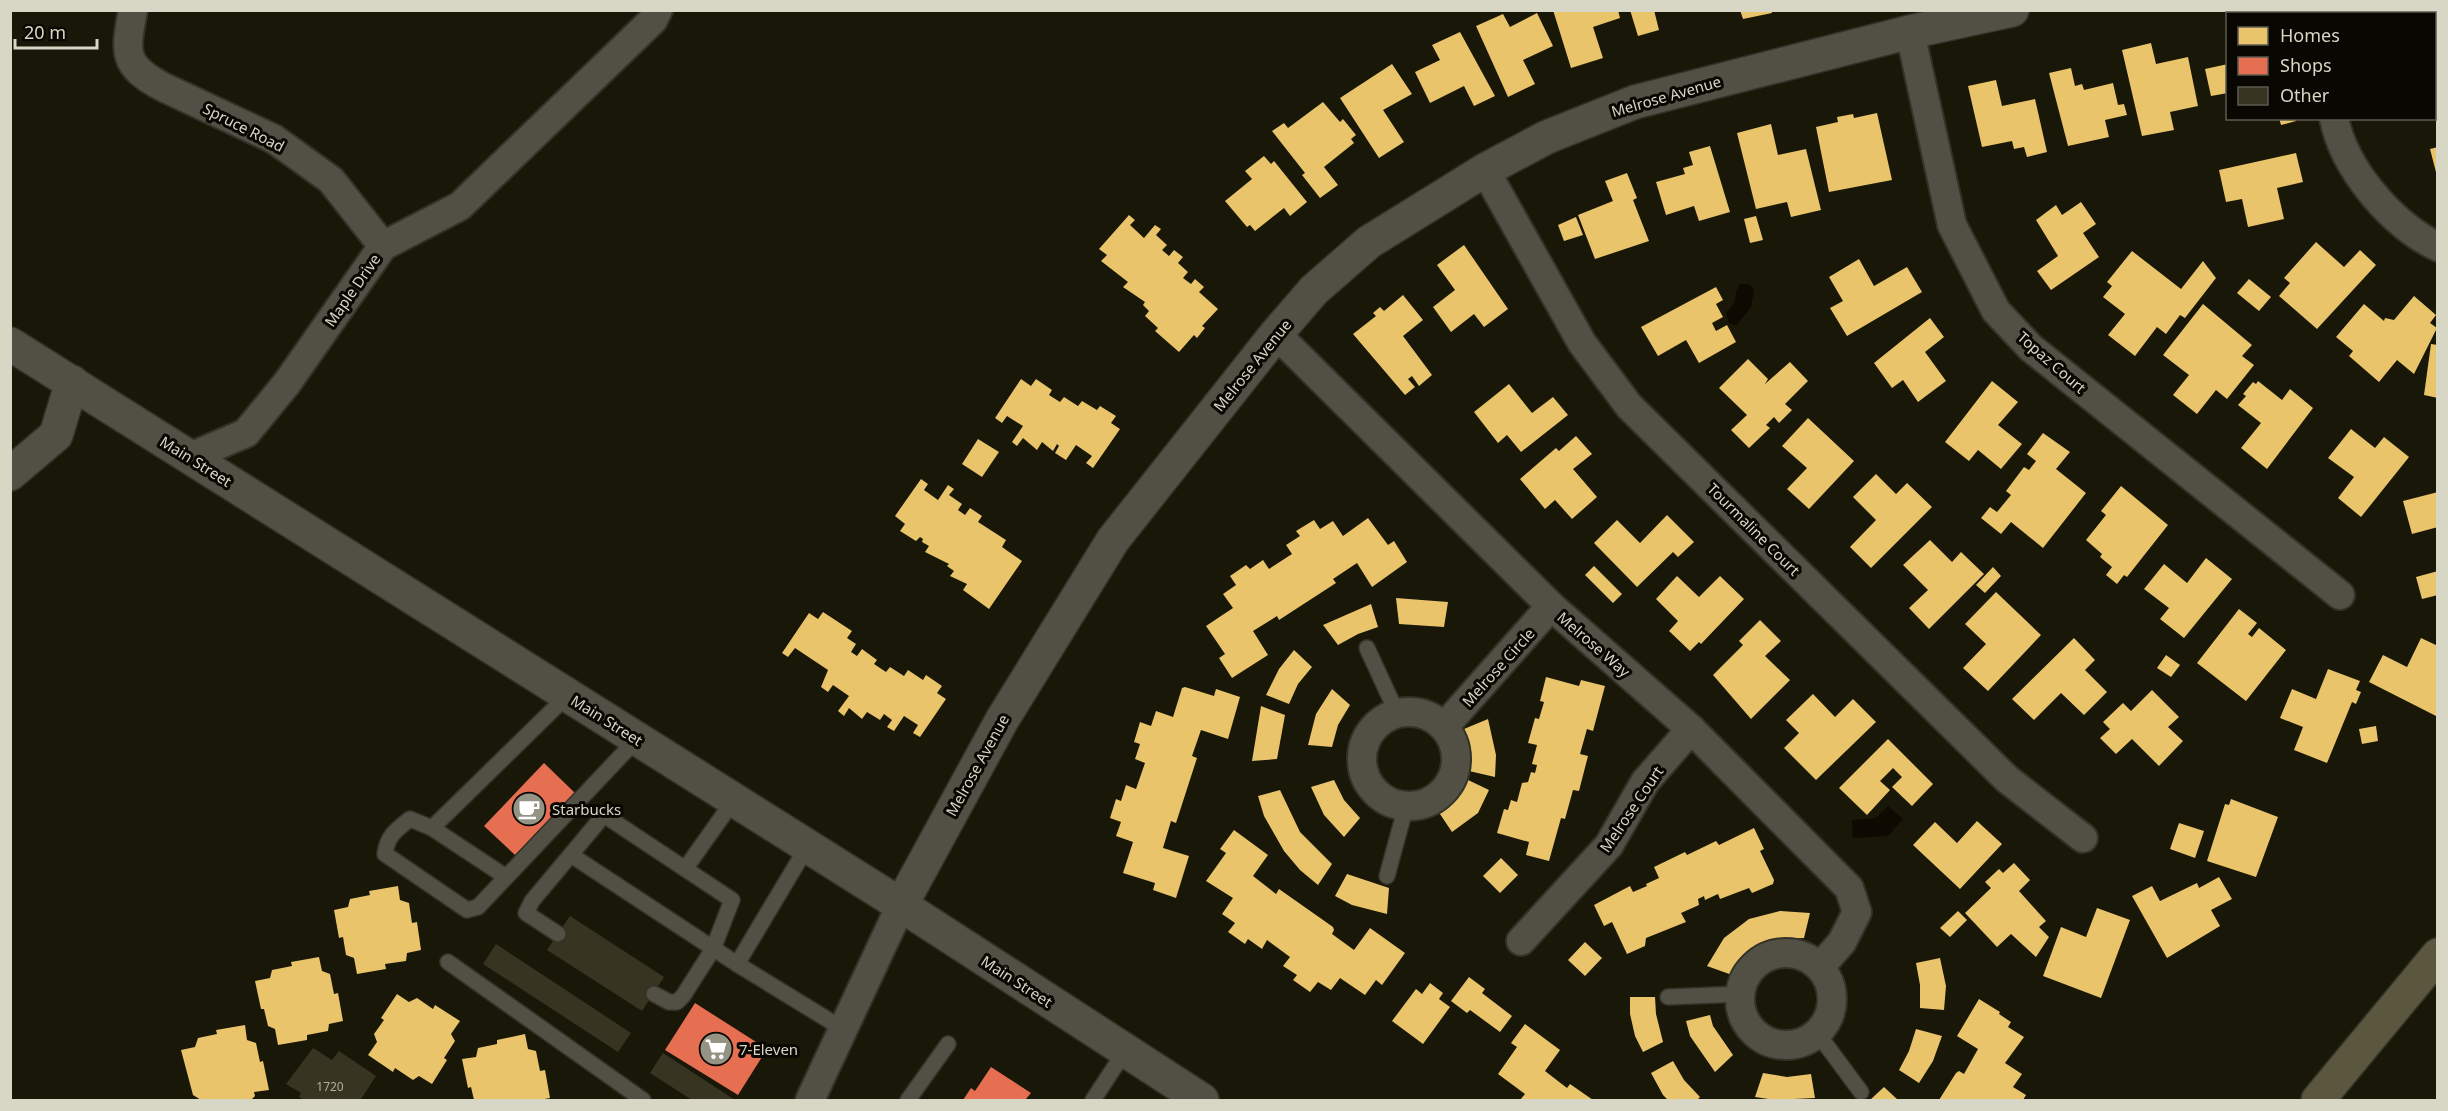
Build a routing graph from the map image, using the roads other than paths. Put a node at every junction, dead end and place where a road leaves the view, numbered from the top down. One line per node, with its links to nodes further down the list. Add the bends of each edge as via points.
1 (133, 10): 7 (street, Spruce Road, via 126,45 130,64 163,87 274,139 332,180)
2 (658, 10): 7 (street, Maple Drive, via 653,20 460,206)
3 (2012, 10): 4 (street, Melrose Avenue)
4 (1910, 32): 6 (street, Melrose Avenue, via 1635,102 1558,131); 14 (street, Topaz Court, via 1952,225 1996,311 2031,348)
5 (2334, 120): 8 (street, via 2338,140 2372,195)
6 (1485, 170): 9 (street, Melrose Avenue, via 1369,243 1314,290); 25 (street, Tourmaline Court, via 1581,343 1629,406 2007,779)
7 (383, 246): 12 (street, Maple Drive, via 287,384 246,433)
8 (2438, 248)
9 (1276, 334): 15 (street, Melrose Way); 31 (street, Melrose Avenue, via 1113,540 1002,720)
10 (10, 344): 11 (street, Main Street)
11 (72, 382): 12 (street, Main Street); 13 (street, via 56,435)
12 (190, 457): 17 (street, Main Street)
13 (10, 474)
14 (2340, 595)
15 (1551, 606): 19 (street, Melrose Circle); 20 (street, Melrose Way)
16 (1367, 648): 18 (lane)
17 (568, 695): 21 (street, Main Street); 24 (lane)
18 (1396, 713): 19 (street, via 1423,713); 23 (street, via 1372,729 1364,749 1364,770 1379,795)
19 (1444, 727): 23 (street, via 1456,756 1455,772 1448,787 1422,805)
20 (1691, 729): 33 (street, Melrose Court, via 1645,782 1609,845); 38 (street, Melrose Way, via 1849,888 1857,912 1842,942)
21 (637, 739): 22 (street, Main Street); 30 (lane)
22 (734, 800): 26 (street, Main Street); 28 (lane)
23 (1406, 806): 29 (lane)
24 (432, 828): 30 (lane); 30 (lane, via 410,819 394,831 385,854 468,910 478,907)
25 (2083, 838)
26 (807, 847): 31 (street, Main Street); 37 (lane)
27 (571, 855): 28 (lane, via 604,815); 32 (lane, via 526,913); 34 (lane)
28 (686, 868): 34 (lane, via 732,900)
29 (1387, 876)
30 (506, 877)
31 (901, 905): 42 (street, Melrose Avenue); 45 (street, Main Street)
32 (558, 934)
33 (1521, 941)
34 (713, 949): 37 (lane); 39 (lane, via 677,1002)
35 (2438, 955): 52 (highway)
36 (448, 962): 48 (lane)
37 (737, 964): 42 (lane)
38 (1820, 967): 40 (street, via 1793,953 1764,958 1744,980); 43 (street, via 1833,1001 1831,1013)
39 (654, 993)
40 (1740, 994): 41 (lane); 43 (street, via 1747,1024 1766,1040 1788,1046)
41 (1668, 997)
42 (843, 1029): 47 (street, Melrose Avenue)
43 (1818, 1034): 46 (lane)
44 (948, 1044): 49 (lane)
45 (1125, 1051): 50 (lane); 51 (street, Main Street)
46 (1862, 1092)
47 (811, 1100)
48 (644, 1101)
49 (908, 1101)
50 (1093, 1101)
51 (1202, 1101)
52 (2318, 1101)

